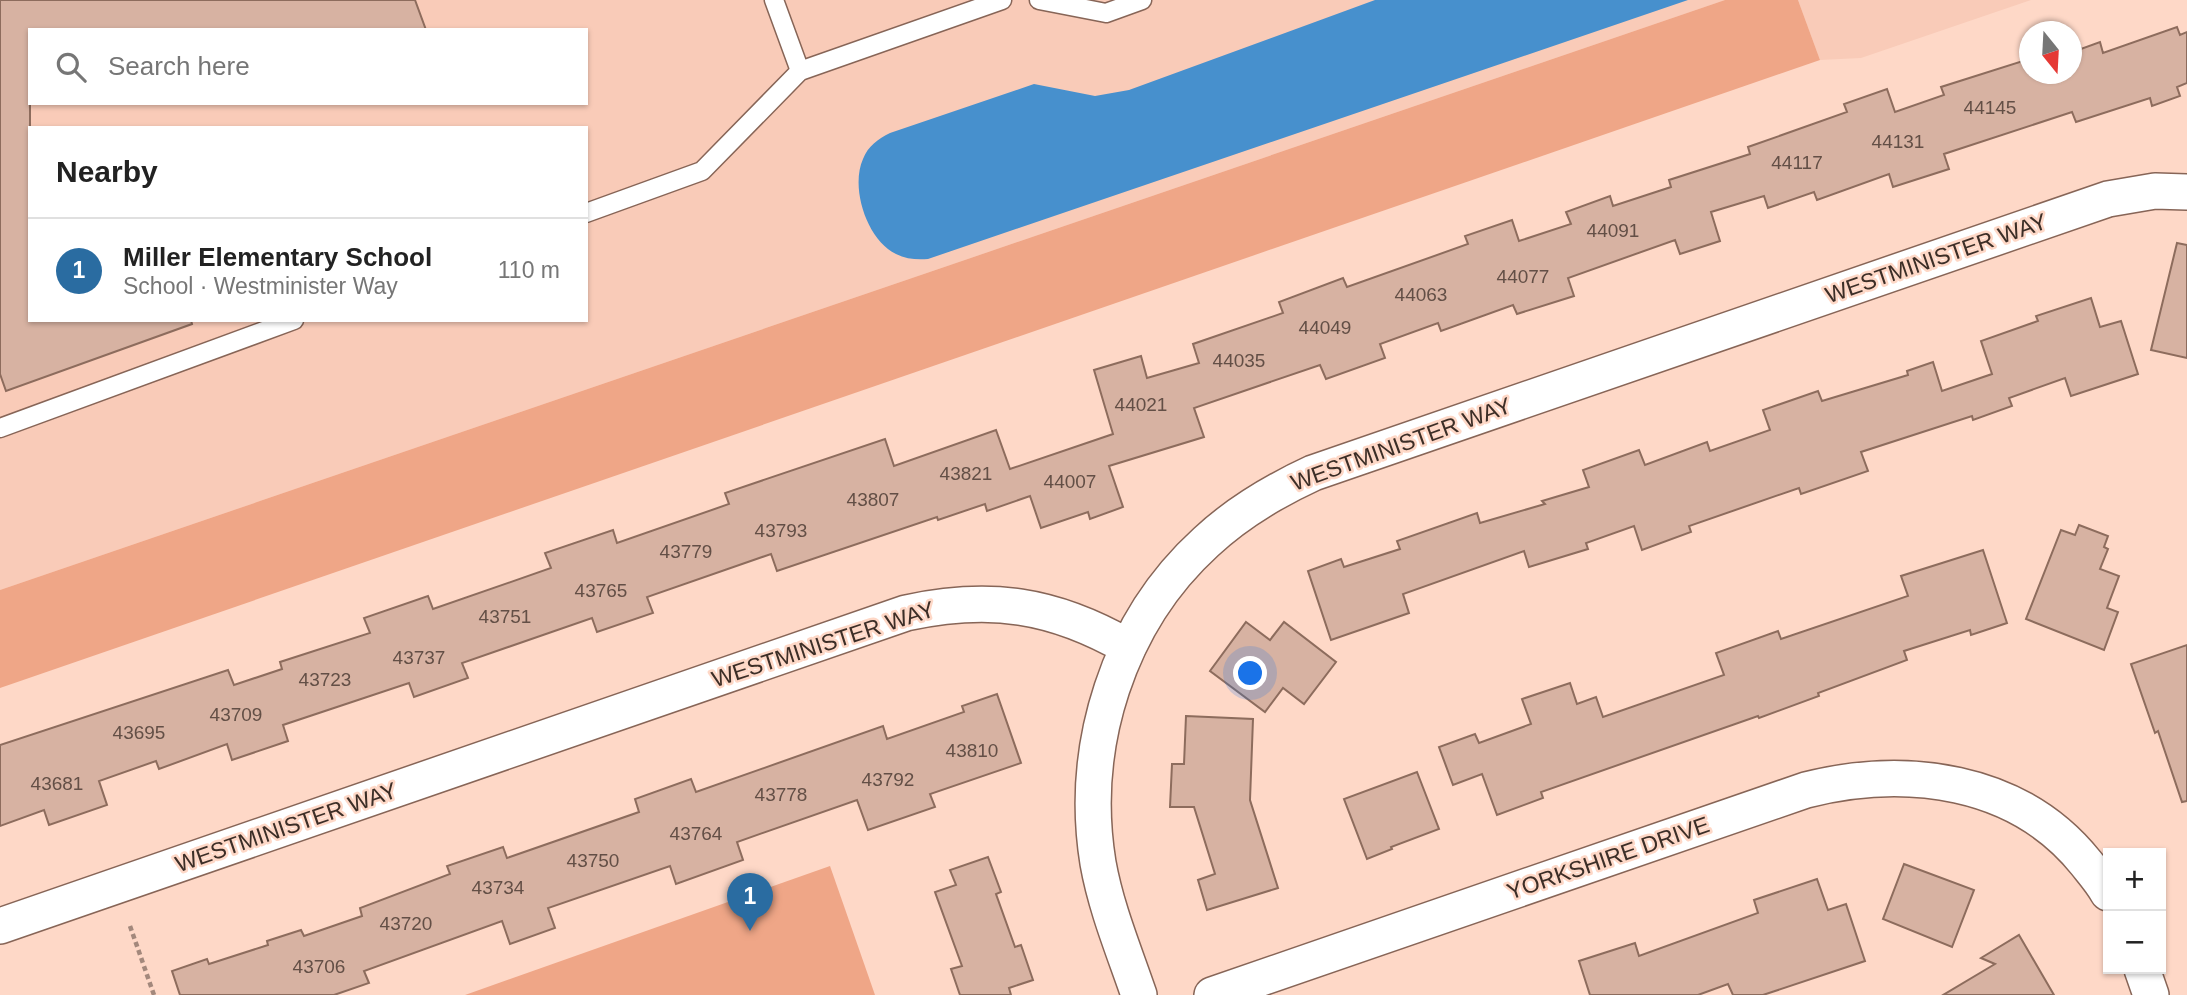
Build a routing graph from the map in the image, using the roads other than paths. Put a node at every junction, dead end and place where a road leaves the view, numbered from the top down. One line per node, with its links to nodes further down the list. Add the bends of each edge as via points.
1 (774, 0): 5 (lane)
2 (1002, 0): 5 (lane)
3 (1039, 0): 4 (lane, via 1107,13)
4 (1142, 0)
5 (800, 71): 7 (lane, via 702,171)
6 (2187, 192): 10 (street, WESTMINISTER WAY, via 2155,191 2108,199 1313,473 1251,506 1206,542 1157,598)
7 (588, 212)
8 (289, 322): 9 (lane)
9 (0, 428)
10 (1128, 647): 12 (street, WESTMINISTER WAY, via 1071,619 1020,606 968,603 905,612); 14 (street, via 1099,732 1093,819 1106,901)
11 (2103, 886): 15 (street, YORKSHIRE DRIVE, via 2074,848 2050,827 1980,790 1912,778 1838,782)
12 (0, 926)
13 (2144, 974): 16 (street)
14 (1139, 995)
15 (1212, 995)
16 (2151, 995)

